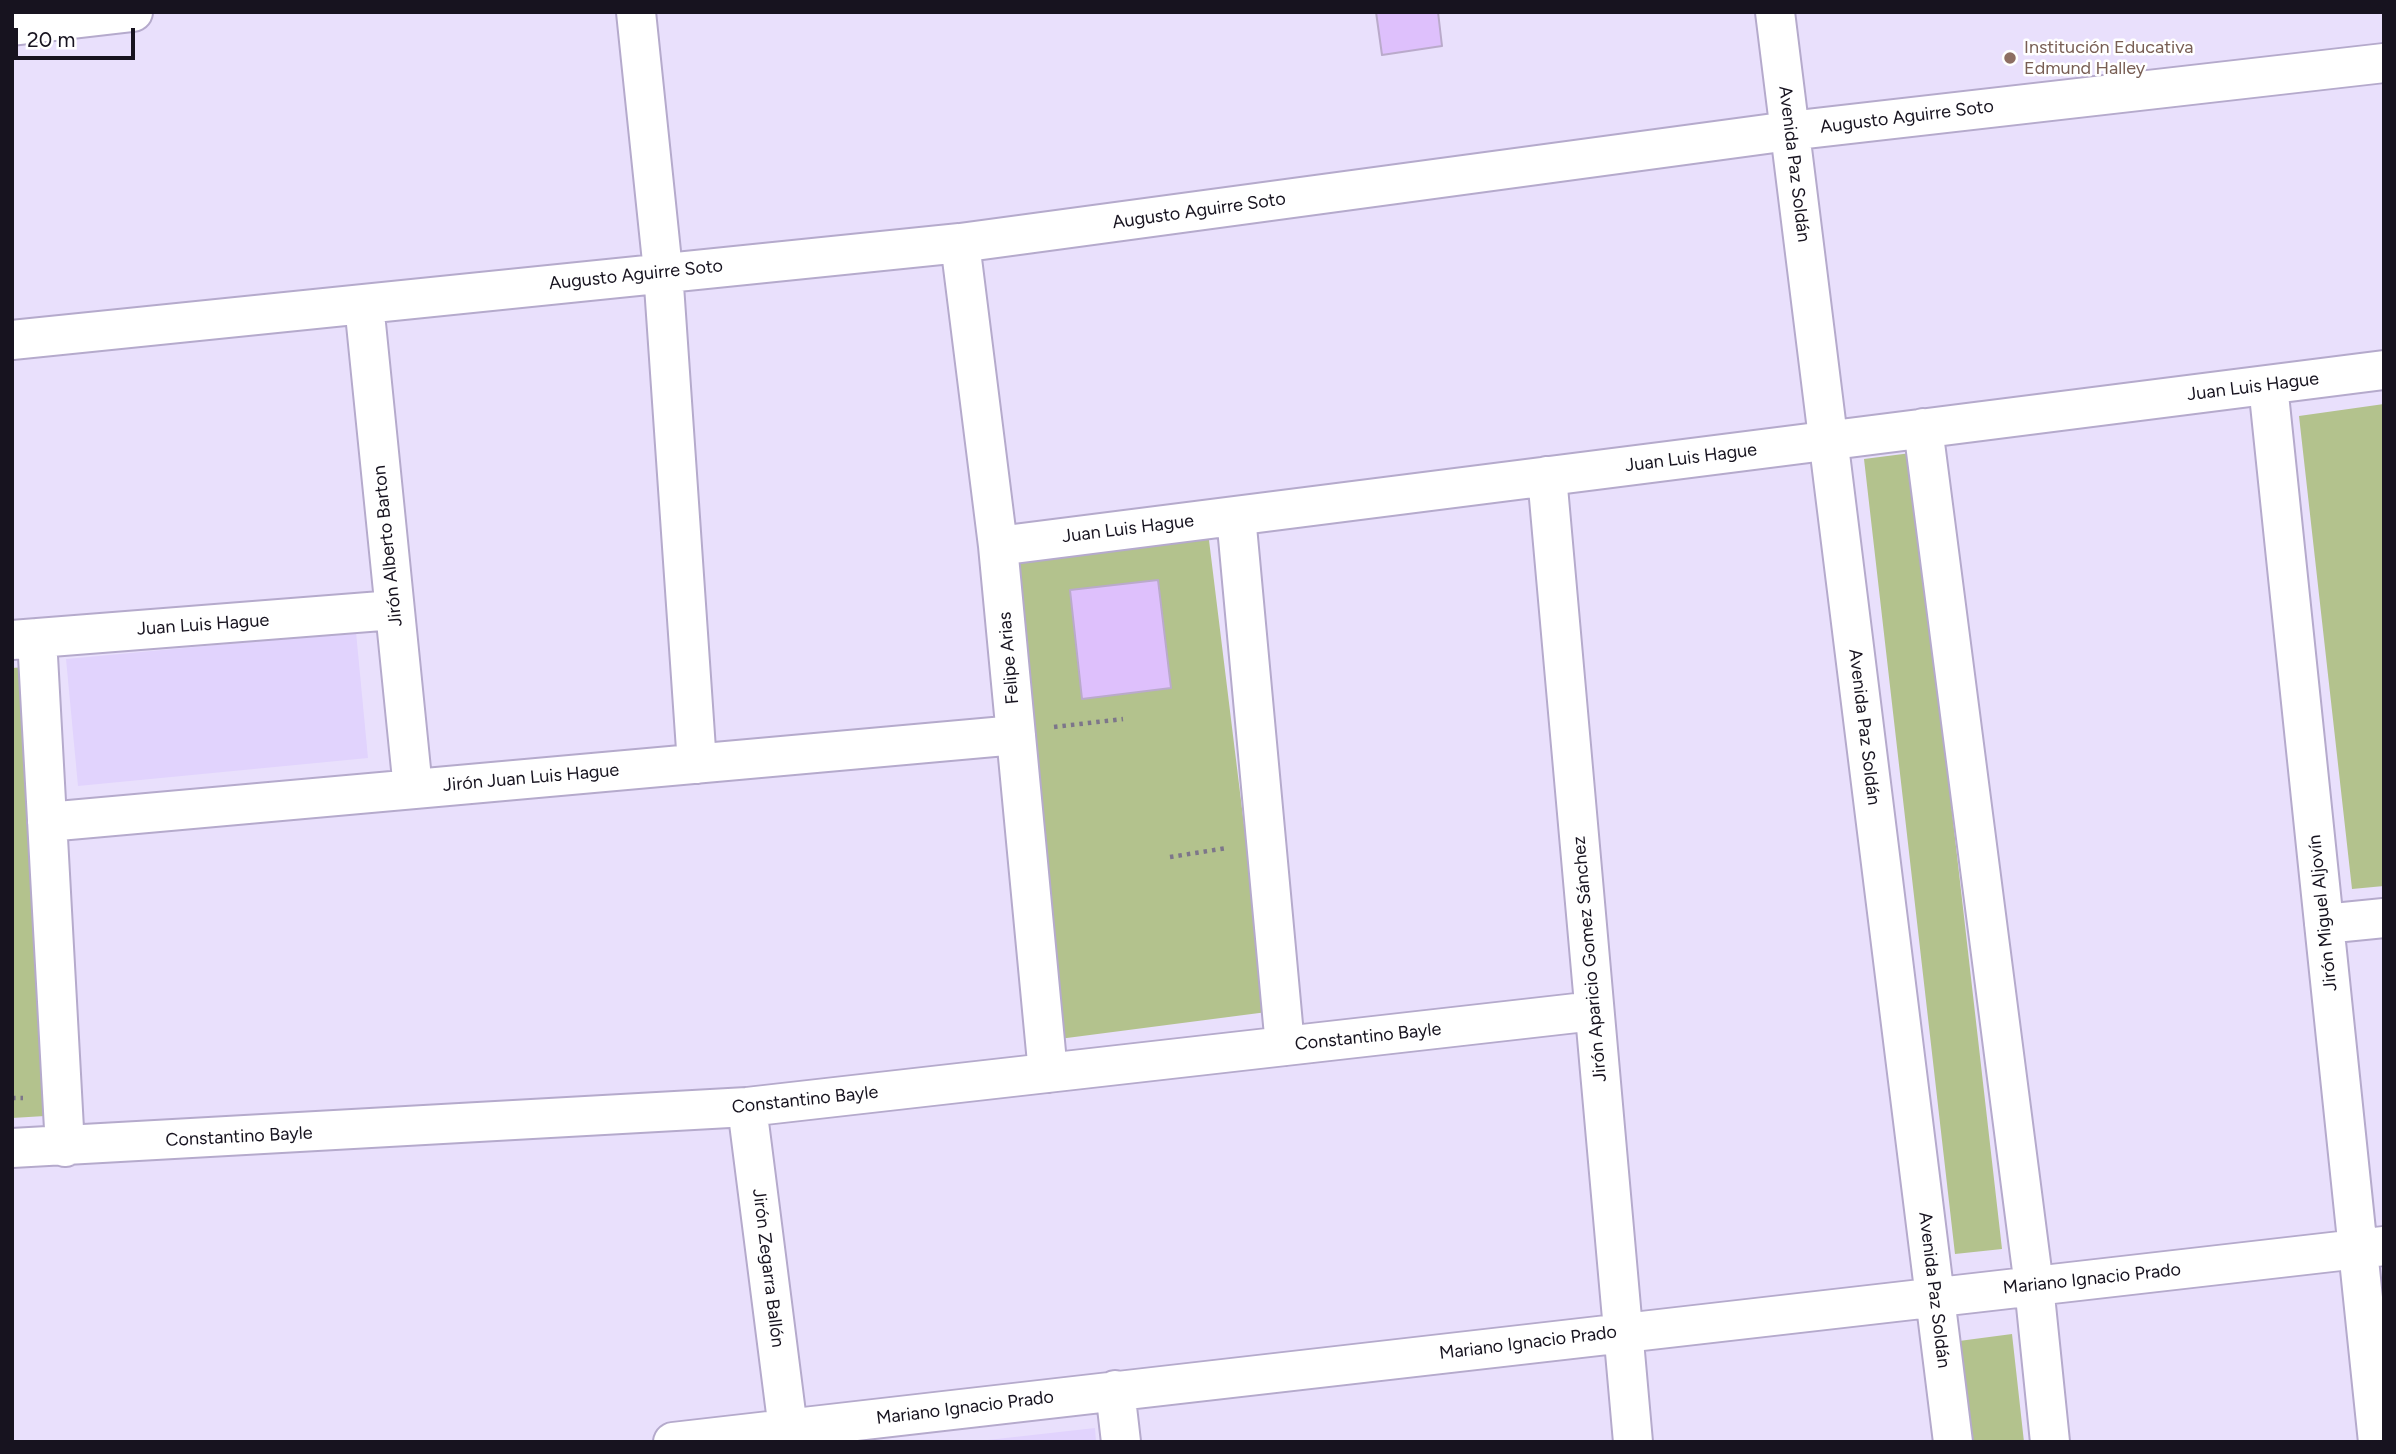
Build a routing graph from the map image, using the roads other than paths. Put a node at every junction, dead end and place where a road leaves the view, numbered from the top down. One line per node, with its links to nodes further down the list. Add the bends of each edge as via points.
1 (133, 12): 4 (street)
2 (636, 12): 8 (street)
3 (1775, 12): 6 (street, Avenida Paz Soldán)
4 (32, 20)
5 (2384, 63): 6 (street, Augusto Aguirre Soto)
6 (1789, 131): 7 (street, Augusto Aguirre Soto); 14 (street, Avenida Paz Soldán)
7 (960, 243): 8 (street, Augusto Aguirre Soto); 17 (street, Felipe Arias)
8 (663, 271): 9 (street, Augusto Aguirre Soto); 21 (street)
9 (364, 304): 10 (street, Augusto Aguirre Soto); 18 (street, Jirón Alberto Barton)
10 (12, 340)
11 (2384, 370): 12 (street, Juan Luis Hague)
12 (2268, 385): 13 (street, Juan Luis Hague); 25 (street, Jirón Miguel Aljovín)
13 (1923, 428): 14 (street, Juan Luis Hague); 33 (street)
14 (1828, 440): 15 (street, Juan Luis Hague); 34 (street, Avenida Paz Soldán)
15 (1547, 476): 16 (street, Juan Luis Hague); 26 (street, Jirón Aparicio Gomez Sánchez)
16 (1236, 516): 17 (street, Juan Luis Hague); 27 (street)
17 (998, 546): 20 (street, Felipe Arias)
18 (394, 610): 19 (street, Juan Luis Hague); 22 (street, Jirón Alberto Barton)
19 (24, 639): 23 (street)
20 (1029, 731): 21 (street, Jirón Juan Luis Hague); 28 (street, Felipe Arias)
21 (697, 764): 22 (street, Jirón Juan Luis Hague)
22 (413, 789): 23 (street, Jirón Juan Luis Hague)
23 (47, 822): 30 (street)
24 (2384, 918): 25 (street)
25 (2324, 924): 32 (street, Jirón Miguel Aljovín)
26 (1594, 1011): 27 (street, Constantino Bayle); 35 (street, Jirón Aparicio Gomez Sánchez)
27 (1285, 1046): 28 (street, Constantino Bayle)
28 (1048, 1073): 29 (street, Constantino Bayle)
29 (747, 1107): 30 (street, Constantino Bayle); 37 (street, Jirón Zegarra Ballón)
30 (65, 1147): 31 (street, Constantino Bayle)
31 (12, 1148)
32 (2371, 1247): 33 (street, Mariano Ignacio Prado); 44 (street, Jirón Miguel Aljovín)
33 (2034, 1286): 34 (street, Mariano Ignacio Prado); 43 (street)
34 (1935, 1297): 35 (street, Mariano Ignacio Prado); 42 (street, Avenida Paz Soldán)
35 (1623, 1332): 36 (street, Mariano Ignacio Prado); 41 (street, Jirón Aparicio Gomez Sánchez)
36 (1115, 1390): 38 (street, Mariano Ignacio Prado); 40 (street)
37 (788, 1429): 38 (street, Mariano Ignacio Prado); 39 (street, Mariano Ignacio Prado)
38 (835, 1433)
39 (673, 1442)
40 (1121, 1442)
41 (1633, 1442)
42 (1953, 1442)
43 (2050, 1442)
44 (2378, 1442)

